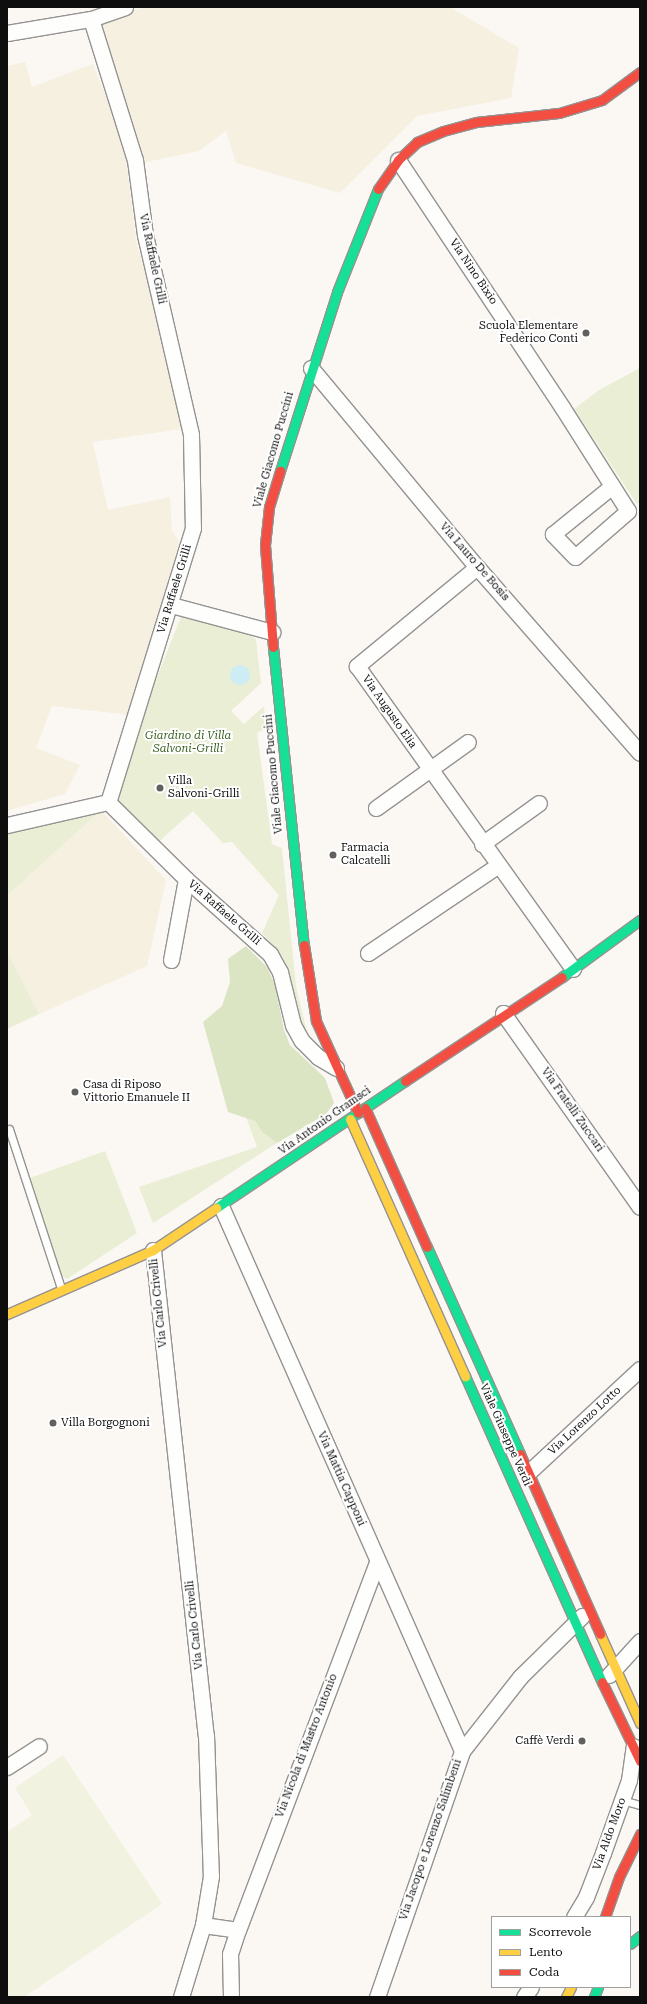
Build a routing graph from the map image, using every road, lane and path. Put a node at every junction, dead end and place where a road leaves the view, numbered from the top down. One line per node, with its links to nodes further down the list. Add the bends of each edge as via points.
1 (125, 7): 2 (street)
2 (91, 19): 3 (street); 9 (street, Via Raffaele Grilli, via 135,160 145,235 191,435 193,528)
3 (7, 33)
4 (640, 72): 5 (street, Viale Giacomo Puccini, via 602,100 559,113 476,122 442,131 417,142)
5 (398, 160): 6 (street, Viale Giacomo Puccini, via 379,187 366,214); 7 (street, Via Nino Bixio)
6 (311, 368): 8 (street, Via Lauro De Bosis); 10 (street, Viale Giacomo Puccini, via 269,507 265,545)
7 (612, 486): 7 (street, Via Nino Bixio, via 628,511 575,557 553,534)
8 (477, 567): 12 (street, Via Lauro De Bosis); 13 (street, Via Augusto Elia, via 357,666)
9 (171, 605): 10 (street); 14 (street, Via Raffaele Grilli)
10 (272, 632): 26 (street, Viale Giacomo Puccini, via 306,965 316,1021)
11 (468, 742): 13 (street)
12 (640, 753)
13 (430, 770): 16 (street); 18 (street, Via Augusto Elia)
14 (108, 802): 17 (street); 20 (street, Via Raffaele Grilli)
15 (539, 803): 18 (street)
16 (376, 808)
17 (7, 825)
18 (482, 844): 19 (street, Via Augusto Elia)
19 (497, 866): 22 (street); 24 (street, Via Augusto Elia)
20 (186, 879): 23 (street); 26 (street, Via Raffaele Grilli, via 270,954 280,972 293,1025 302,1041 318,1057)
21 (638, 926): 24 (street, Via Antonio Gramsci)
22 (368, 953)
23 (171, 960)
24 (573, 969): 25 (street, Via Antonio Gramsci)
25 (504, 1013): 27 (street, Via Antonio Gramsci); 31 (street, Via Fratelli Zuccari)
26 (338, 1069): 27 (street, Viale Giacomo Puccini)
27 (362, 1111): 28 (street, Via Antonio Gramsci); 36 (street, Viale Giuseppe Verdi)
28 (350, 1119): 30 (street, Via Antonio Gramsci); 39 (street, Viale Giuseppe Verdi)
29 (9, 1129): 33 (lane)
30 (222, 1206): 32 (street, Via Antonio Gramsci); 37 (street, Via Mattia Capponi)
31 (640, 1207)
32 (153, 1250): 33 (street, Via Antonio Gramsci); 54 (street, Via Carlo Crivelli, via 206,1735 211,1876)
33 (63, 1292): 34 (street, Via Antonio Gramsci)
34 (7, 1314)
35 (640, 1369): 36 (street, Via Lorenzo Lotto)
36 (529, 1472): 38 (street, Viale Giuseppe Verdi)
37 (377, 1563): 46 (street, Via Mattia Capponi); 55 (street, Via Nicola di Mastro Antonio)
38 (590, 1609): 39 (street, Via Jacopo e Lorenzo Salimbeni); 41 (street, Viale Giuseppe Verdi)
39 (576, 1623): 42 (street, Viale Giuseppe Verdi); 46 (street, Via Jacopo e Lorenzo Salimbeni, via 520,1677)
40 (640, 1641): 41 (street)
41 (616, 1666): 42 (street); 43 (street, Viale Giuseppe Verdi)
42 (602, 1683): 45 (street, Viale Giuseppe Verdi)
43 (640, 1723)
44 (39, 1746): 48 (street)
45 (634, 1746): 47 (street, Viale Giuseppe Verdi); 49 (street, Via Aldo Moro)
46 (462, 1751): 62 (street, Via Jacopo e Lorenzo Salimbeni)
47 (640, 1761)
48 (7, 1767)
49 (622, 1800): 50 (lane); 52 (street, Via Aldo Moro, via 586,1897)
50 (640, 1805)
51 (640, 1834): 53 (street, via 619,1877)
52 (575, 1916)
53 (605, 1916)
54 (203, 1926): 55 (street); 60 (street, Via Carlo Crivelli)
55 (238, 1930): 61 (street, Via Nicola di Mastro Antonio, via 230,1954)
56 (640, 1936): 57 (street)
57 (631, 1943)
58 (529, 1988): 63 (street)
59 (570, 1988): 64 (street)
60 (181, 1997)
61 (231, 1997)
62 (377, 1997)
63 (524, 1997)
64 (566, 1997)

